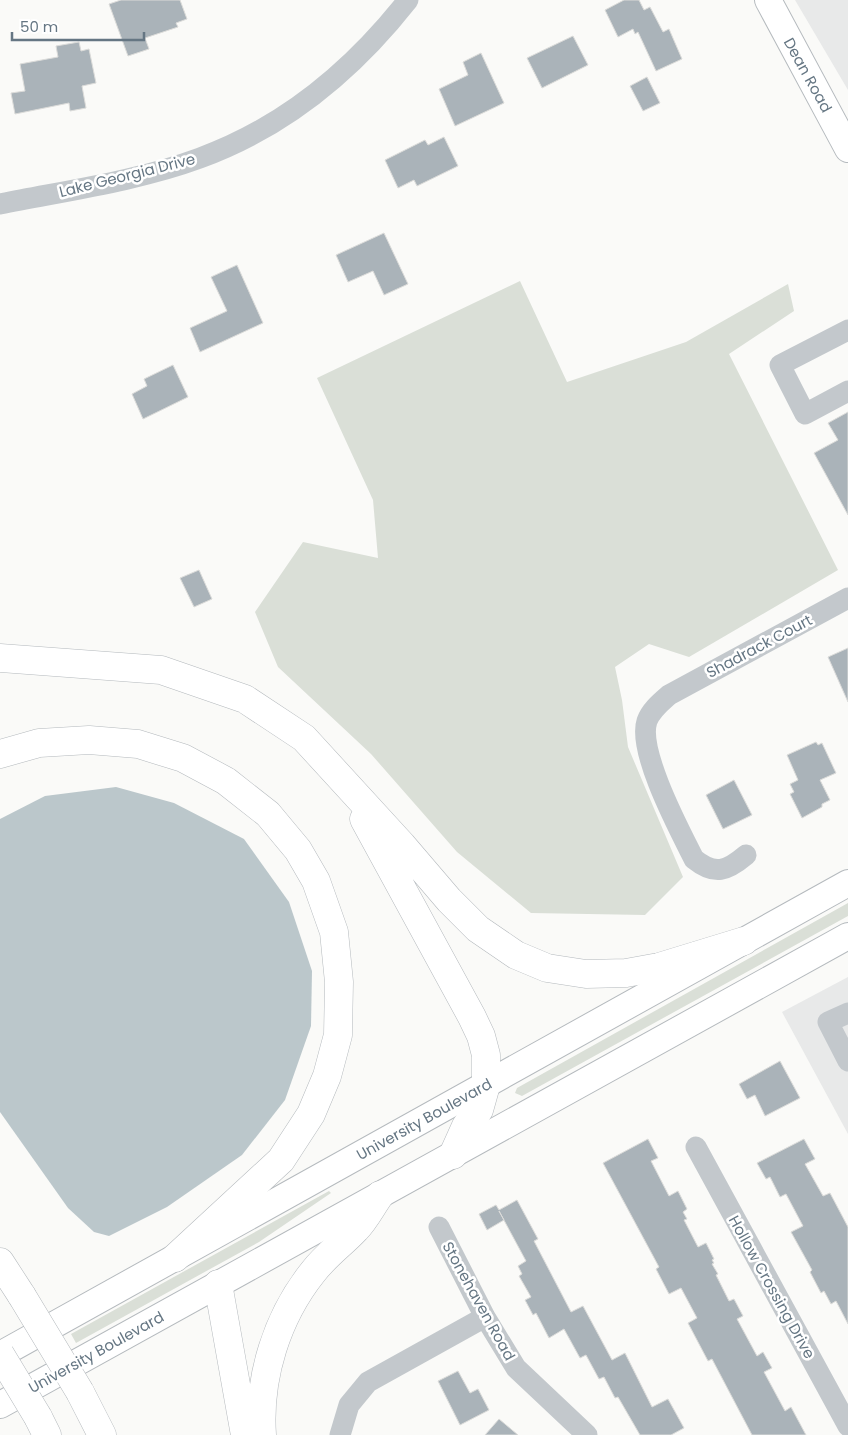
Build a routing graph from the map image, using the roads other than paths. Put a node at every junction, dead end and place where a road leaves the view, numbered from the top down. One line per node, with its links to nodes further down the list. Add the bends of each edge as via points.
1 (408, 0): 4 (street, Lake Georgia Drive, via 325,88 278,121 237,142 154,172)
2 (768, 0): 3 (main road, Dean Road)
3 (845, 138)
4 (0, 204)
5 (848, 311): 6 (street)
6 (848, 330): 7 (street, via 780,364 805,414)
7 (848, 391)
8 (848, 598): 12 (street, Shadrack Court, via 669,695 647,722 645,736 650,760 694,859 712,870 723,870)
9 (0, 658): 11 (highway, via 161,670 245,699 304,738)
10 (0, 754): 23 (highway, via 39,742 89,740 138,744 183,758 226,781 268,814 298,850 316,881 334,932 339,982 338,1035 327,1076 311,1114 281,1160)
11 (345, 784): 15 (highway, via 478,929 516,955 547,968 586,974 626,973 658,967); 18 (highway, via 475,1023 486,1055)
12 (746, 855)
13 (848, 883): 15 (main road, University Boulevard)
14 (848, 936): 20 (main road, University Boulevard)
15 (744, 941): 18 (main road, University Boulevard)
16 (848, 1012): 17 (street, via 828,1022)
17 (848, 1061)
18 (486, 1085): 20 (highway, via 479,1110 466,1126); 23 (main road, University Boulevard)
19 (696, 1147): 30 (street, Hollow Crossing Drive)
20 (453, 1155): 21 (main road, University Boulevard)
21 (380, 1195): 25 (main road, University Boulevard); 33 (highway, via 357,1229 312,1272 285,1316 277,1333 264,1386)
22 (439, 1227): 26 (street, Stonehaven Road)
23 (174, 1258): 27 (main road, University Boulevard)
24 (0, 1262): 31 (highway, bridge, via 80,1392)
25 (218, 1284): 28 (main road, University Boulevard); 32 (highway)
26 (485, 1318): 34 (street, via 368,1382 349,1405); 35 (street, Stonehaven Road, via 516,1368)
27 (0, 1355): 29 (highway, bridge)
28 (0, 1405)
29 (42, 1426)
30 (848, 1426)
31 (102, 1435)
32 (245, 1435)
33 (262, 1435)
34 (340, 1435)
35 (587, 1435)

